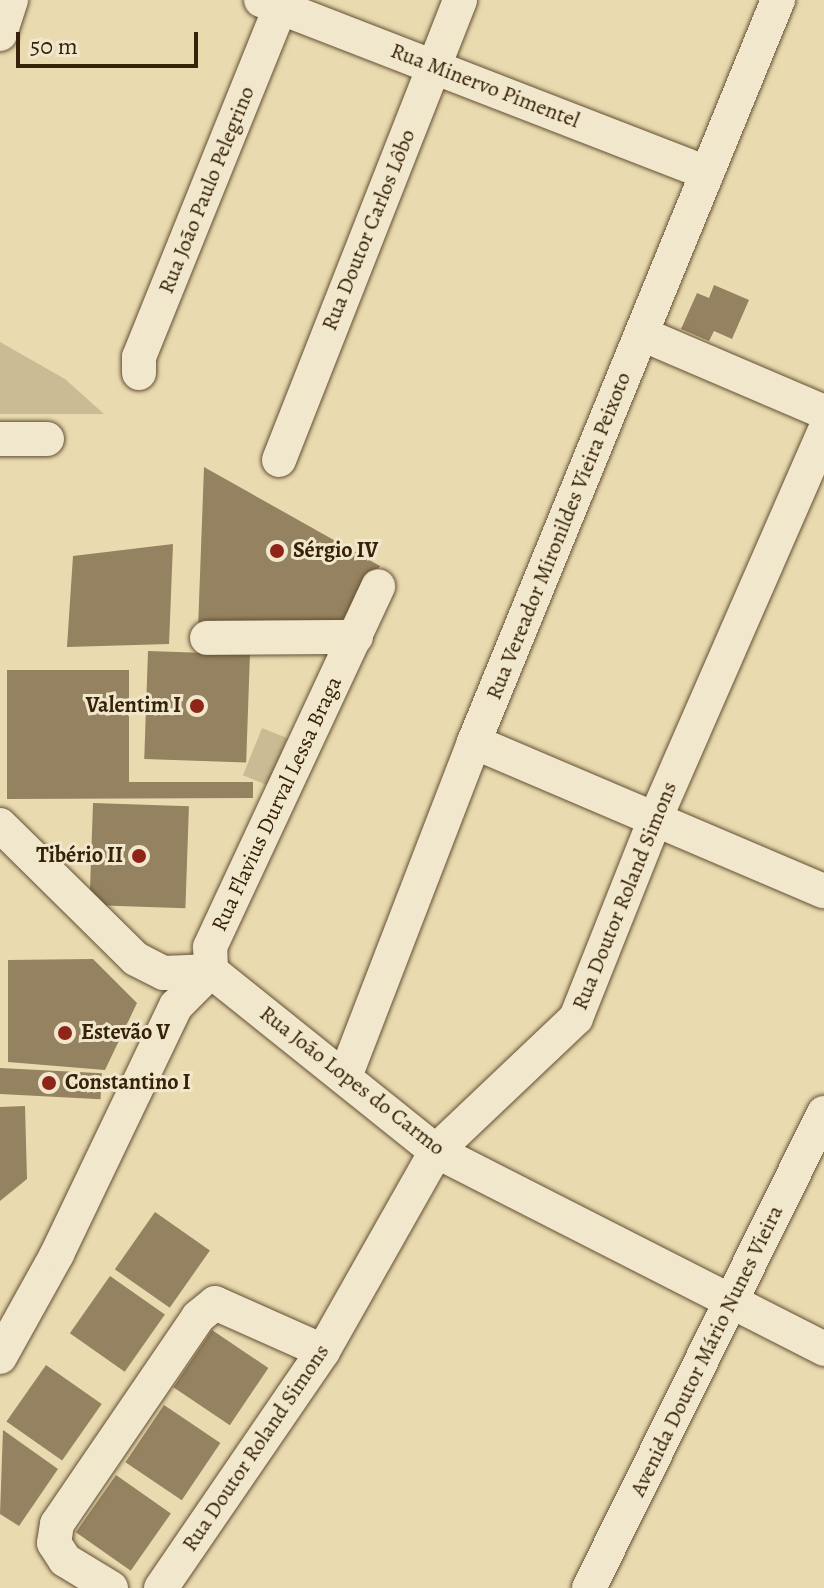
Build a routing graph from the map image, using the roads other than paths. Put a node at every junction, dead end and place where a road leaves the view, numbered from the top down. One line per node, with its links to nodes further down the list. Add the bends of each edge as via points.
1 (11, 0): 5 (street)
2 (460, 0): 6 (street, Rua Doutor Carlos Lôbo)
3 (778, 0): 7 (street, Rua Vereador Mironildes Vieira Peixoto)
4 (271, 4): 6 (street, Rua Minervo Pimentel); 9 (street, Rua João Paulo Pelegrino, via 139,357)
5 (0, 34)
6 (434, 66): 7 (street, Rua Minervo Pimentel); 14 (street, Rua Doutor Carlos Lôbo)
7 (707, 173): 8 (street, Rua Vereador Mironildes Vieira Peixoto)
8 (642, 334): 10 (street); 18 (street, Rua Vereador Mironildes Vieira Peixoto)
9 (139, 373)
10 (824, 412)
11 (824, 432): 19 (street, Rua Doutor Roland Simons)
12 (0, 439): 13 (street)
13 (47, 439)
14 (279, 460)
15 (378, 586): 16 (street, Rua Flavius Durval Lessa Braga)
16 (356, 637): 17 (street); 22 (street, Rua Flavius Durval Lessa Braga, via 210,947)
17 (207, 638)
18 (474, 742): 19 (street); 23 (street, Rua Vereador Mironildes Vieira Peixoto)
19 (655, 819): 21 (street); 25 (street, Rua Doutor Roland Simons, via 576,1018)
20 (0, 825): 22 (street, via 144,964 164,973)
21 (824, 891)
22 (211, 971): 23 (street, Rua João Lopes do Carmo); 29 (street, via 176,1006 57,1254)
23 (346, 1074): 25 (street, Rua João Lopes do Carmo)
24 (824, 1113): 26 (street, Avenida Doutor Mário Nunes Vieira)
25 (436, 1151): 26 (street, Rua João Lopes do Carmo); 28 (street, Rua Doutor Roland Simons)
26 (732, 1305): 27 (street, Rua João Lopes do Carmo); 32 (street, Avenida Doutor Mário Nunes Vieira)
27 (824, 1349)
28 (323, 1351): 30 (street, via 215,1303 198,1317 57,1524 54,1543 65,1560); 31 (street, Rua Doutor Roland Simons)
29 (0, 1357)
30 (111, 1588)
31 (161, 1588)
32 (589, 1588)

